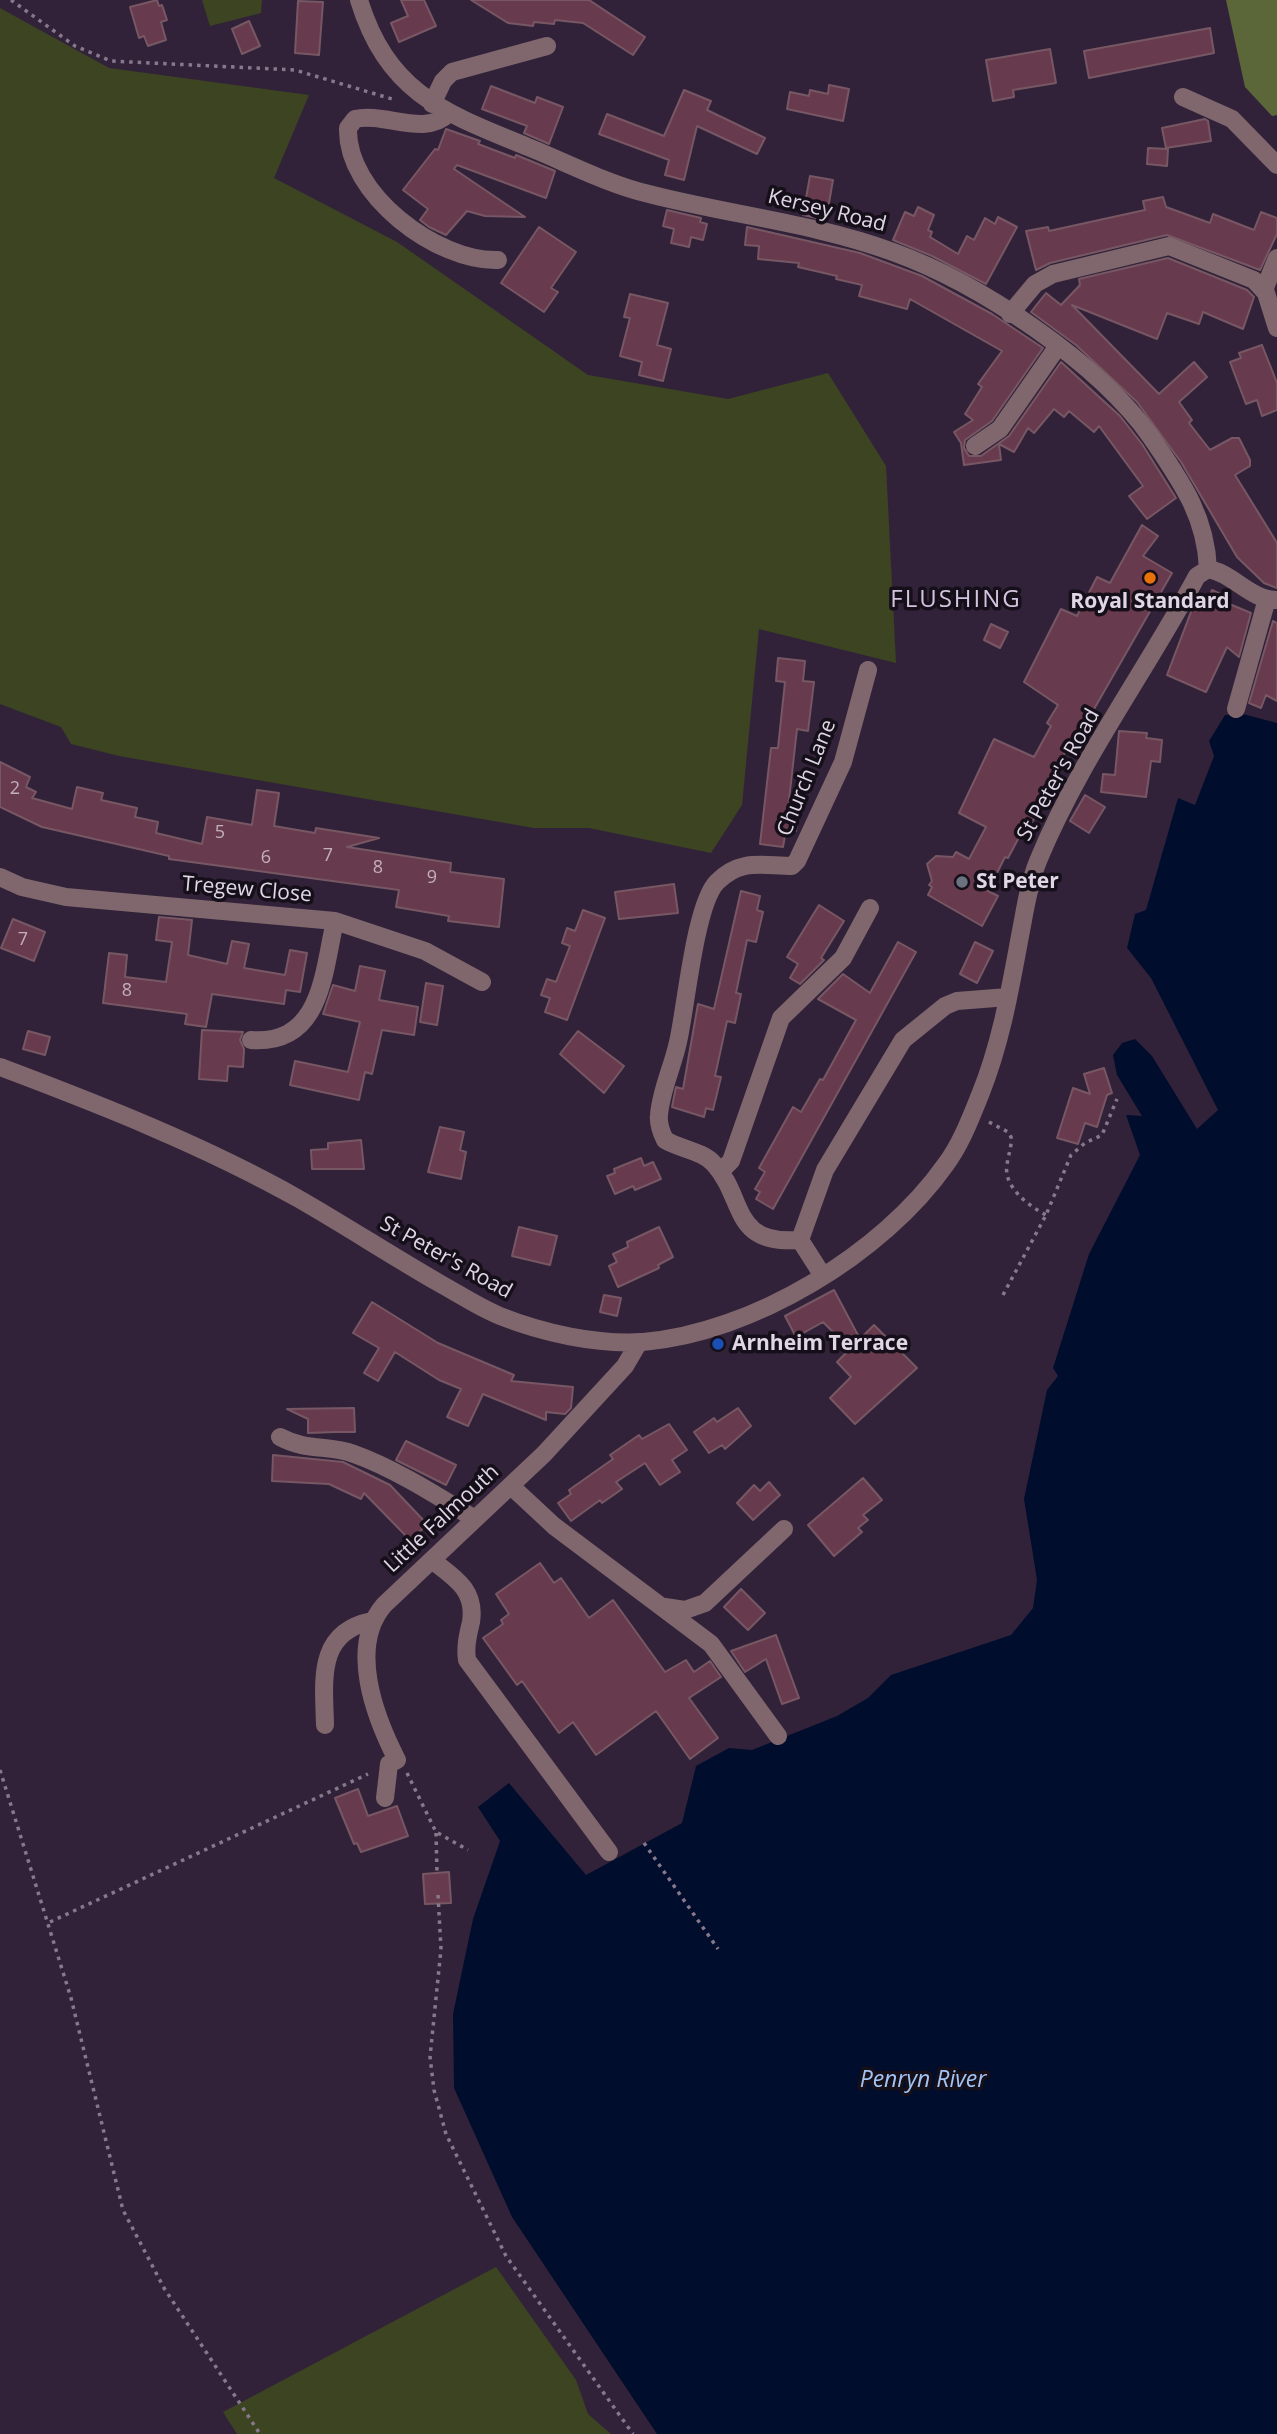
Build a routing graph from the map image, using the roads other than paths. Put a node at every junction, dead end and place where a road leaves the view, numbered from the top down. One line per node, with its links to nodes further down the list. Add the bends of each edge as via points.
1 (359, 0): 4 (street, Kersey Road, via 386,58)
2 (547, 46): 4 (street, via 452,72)
3 (1183, 97): 6 (street, via 1232,119)
4 (432, 104): 5 (street, Kersey Road)
5 (447, 114): 8 (street, via 430,124 355,119 348,128 351,150 370,188 414,230 471,259); 10 (street, Kersey Road, via 637,191 829,233 895,253)
6 (1277, 165)
7 (1277, 258): 9 (street)
8 (498, 260)
9 (1264, 290): 10 (street, via 1254,280 1177,248 1161,246 1053,274 1035,284); 11 (street)
10 (1010, 314): 12 (street, Kersey Road)
11 (1277, 328)
12 (1058, 346): 13 (street, via 1000,429); 14 (street, Kersey Road, via 1127,408 1177,472 1201,523)
13 (975, 446)
14 (1208, 569): 15 (street); 22 (street, St Peter's Road, via 1197,576 1071,793 1043,851 1027,900)
15 (1272, 600): 17 (street)
16 (868, 670): 25 (street, Church Lane, via 847,752 797,862 792,866 761,862 741,868 719,880 708,897 679,1041 658,1116 665,1140 708,1158)
17 (1237, 709)
18 (0, 877): 20 (street, Tregew Close, via 66,897)
19 (870, 908): 25 (street, via 843,958 781,1018 731,1161)
20 (335, 921): 21 (street, Tregew Close, via 425,951); 23 (street, via 315,1006 306,1021 280,1038)
21 (482, 982)
22 (1008, 997): 26 (street, via 957,1001 903,1040 825,1170); 27 (street, St Peter's Road, via 997,1048 947,1164 908,1208)
23 (251, 1040)
24 (0, 1067): 28 (street, St Peter's Road, via 261,1180 498,1315 567,1335)
25 (720, 1172): 26 (street, via 738,1214 750,1228)
26 (800, 1240): 27 (street)
27 (823, 1276): 28 (street, St Peter's Road, via 734,1321 683,1336)
28 (639, 1342): 30 (street, Little Falmouth, via 610,1384)
29 (280, 1437): 31 (street, via 307,1448 361,1456)
30 (511, 1486): 31 (street, Little Falmouth); 34 (street, via 554,1526)
31 (475, 1519): 33 (street, Little Falmouth)
32 (784, 1529): 34 (street, via 705,1603 685,1610)
33 (433, 1561): 35 (street, Little Falmouth); 39 (street, via 469,1593 467,1660)
34 (664, 1607): 37 (street, via 721,1654)
35 (372, 1621): 36 (street, via 356,1624 330,1651 323,1678); 38 (street, via 367,1638 370,1680 393,1762)
36 (325, 1725)
37 (778, 1737)
38 (385, 1798)
39 (609, 1852)

